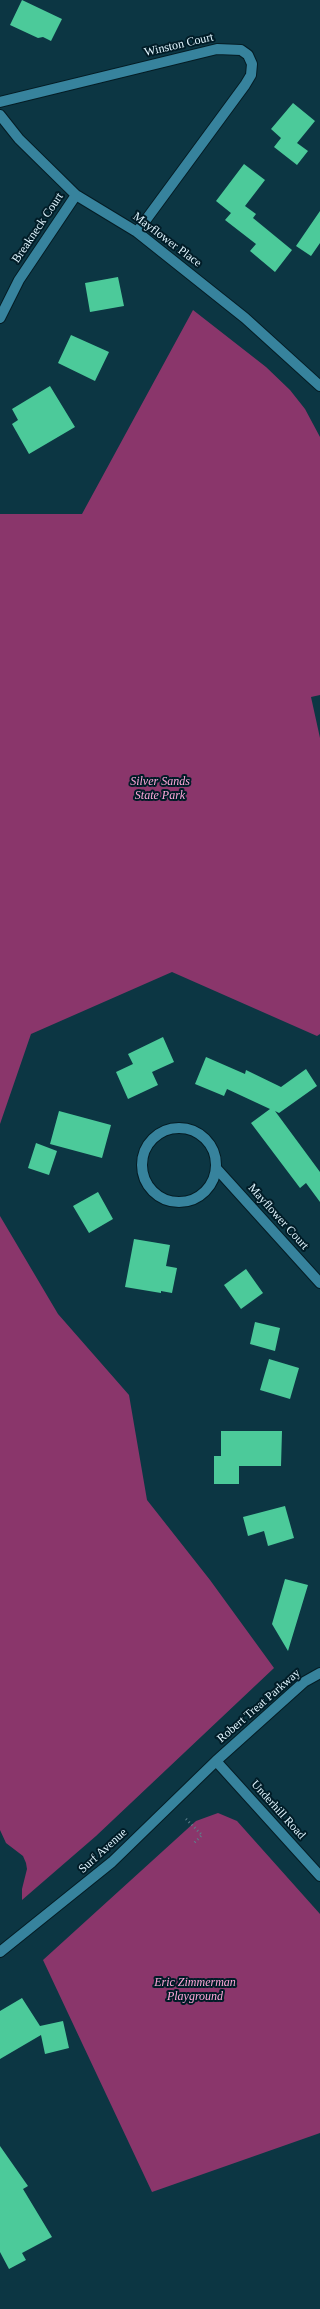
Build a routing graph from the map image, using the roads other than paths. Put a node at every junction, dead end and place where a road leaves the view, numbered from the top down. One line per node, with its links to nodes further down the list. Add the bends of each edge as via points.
1 (0, 102): 4 (street, Winston Court, via 218,49 241,50 248,56 252,64 251,74 245,85)
2 (0, 115): 3 (street, Mayflower Place, via 19,139)
3 (76, 195): 4 (street, Mayflower Place); 5 (street, Breakneck Court, via 19,280)
4 (137, 232): 6 (street, Mayflower Place, via 245,318)
5 (0, 318)
6 (320, 386)
7 (216, 1168): 7 (street, Mayflower Court, via 215,1157 204,1137 195,1131 173,1128 152,1138 145,1147 141,1170 145,1182 152,1191 173,1202 186,1202 202,1194 213,1180); 8 (street, Mayflower Court)
8 (320, 1282)
9 (320, 1673): 10 (street, Robert Treat Parkway, via 304,1682)
10 (216, 1761): 11 (street, Underhill Road); 12 (street, Surf Avenue, via 112,1862)
11 (320, 1876)
12 (0, 1952)

